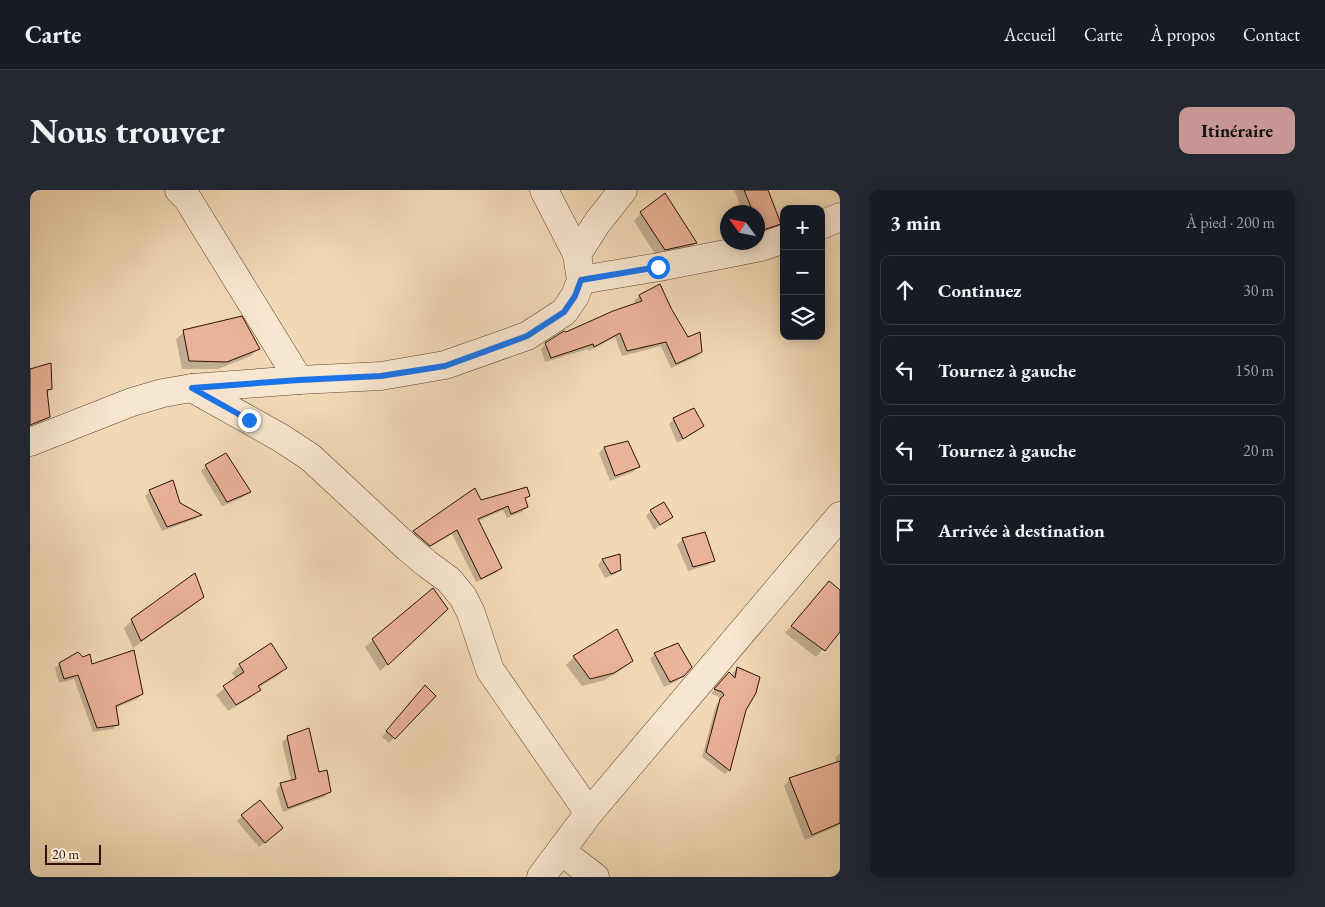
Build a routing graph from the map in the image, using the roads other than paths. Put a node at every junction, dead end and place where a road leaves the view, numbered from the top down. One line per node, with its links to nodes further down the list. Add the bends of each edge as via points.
1 (179, 190): 8 (street)
2 (544, 190): 7 (street)
3 (623, 190): 7 (street, via 597,223)
4 (840, 217): 5 (street)
5 (825, 223)
6 (780, 240): 7 (street, via 658,267)
7 (579, 267): 8 (street, via 575,296 564,312 527,336 445,366 381,376)
8 (299, 380): 9 (street)
9 (192, 388): 10 (street, via 132,402); 12 (street, via 310,457 408,548 449,580 471,613 490,670)
10 (30, 442)
11 (840, 516): 12 (street)
12 (589, 812): 13 (street)
13 (561, 851): 14 (street); 15 (street)
14 (541, 877)
15 (595, 877)

